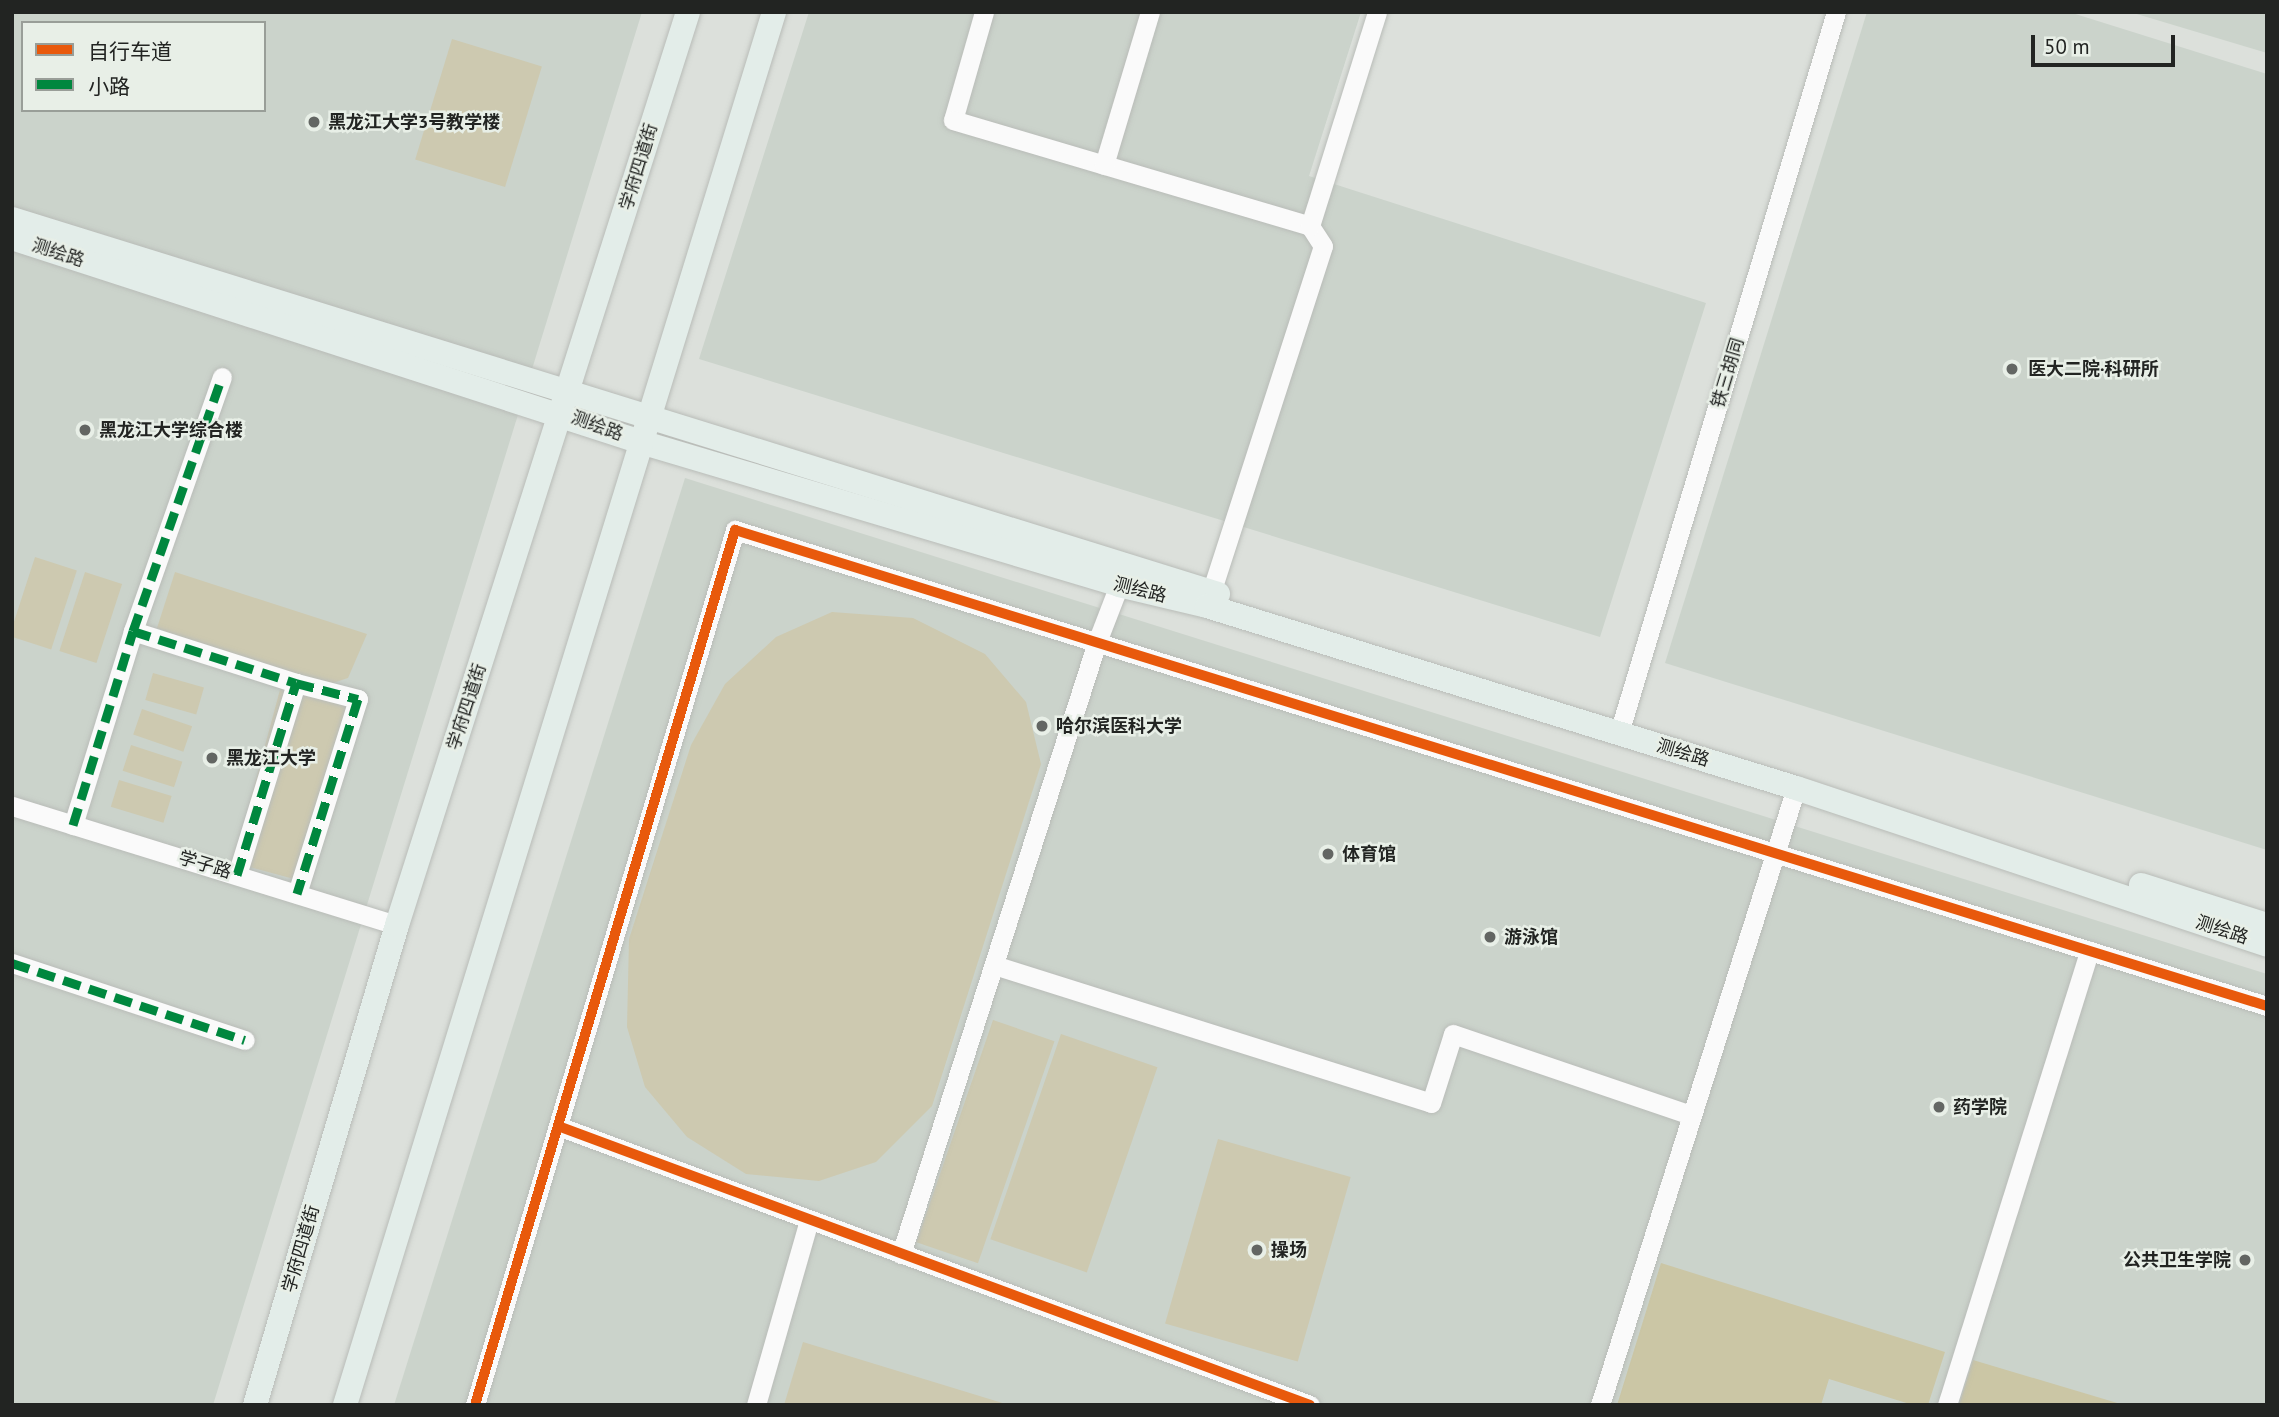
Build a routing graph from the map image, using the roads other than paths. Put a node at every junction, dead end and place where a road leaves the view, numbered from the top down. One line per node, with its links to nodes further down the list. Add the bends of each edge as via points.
1 (688, 12): 12 (main road, 学府四道街)
2 (774, 12): 13 (main road)
3 (984, 12): 7 (street, via 953,120)
4 (1150, 12): 7 (street)
5 (1377, 12): 9 (street)
6 (1836, 12): 20 (street, 铁三胡同)
7 (1104, 165): 9 (street)
8 (12, 219): 12 (main road, 测绘路)
9 (1310, 226): 16 (street, via 1323,246)
10 (12, 239): 12 (main road, 测绘路)
11 (222, 377): 17 (street)
12 (566, 402): 13 (main road, 测绘路); 14 (main road, 测绘路); 27 (main road, 学府四道街)
13 (653, 416): 14 (main road); 16 (main road, 测绘路)
14 (644, 443): 15 (main road, 测绘路); 40 (main road)
15 (1119, 585): 16 (main road, 测绘路); 18 (street)
16 (1209, 599): 20 (main road, 测绘路)
17 (133, 631): 19 (street); 23 (street)
18 (1097, 642): 24 (street); 32 (street); 36 (street, via 735,530)
19 (296, 683): 25 (street); 26 (street, via 358,699)
20 (1621, 727): 21 (main road, 测绘路); 28 (main road, 测绘路)
21 (1796, 788): 24 (street); 29 (main road, 测绘路)
22 (12, 806): 23 (street, 学子路)
23 (73, 825): 25 (street, 学子路)
24 (1773, 853): 30 (street); 35 (street)
25 (237, 875): 26 (street, 学子路)
26 (297, 894): 27 (street, 学子路)
27 (397, 925): 39 (main road, 学府四道街)
28 (2267, 925)
29 (2267, 945)
30 (2089, 951): 33 (street); 45 (street)
31 (12, 963): 34 (street)
32 (994, 965): 35 (street, via 1431,1103 1453,1034); 38 (street)
33 (2267, 1006)
34 (245, 1040)
35 (1691, 1115): 44 (street)
36 (558, 1126): 37 (street); 41 (street)
37 (809, 1220): 38 (street); 42 (street)
38 (901, 1254): 43 (street)
39 (255, 1405)
40 (345, 1405)
41 (475, 1405)
42 (756, 1405)
43 (1310, 1405)
44 (1600, 1405)
45 (1947, 1405)

